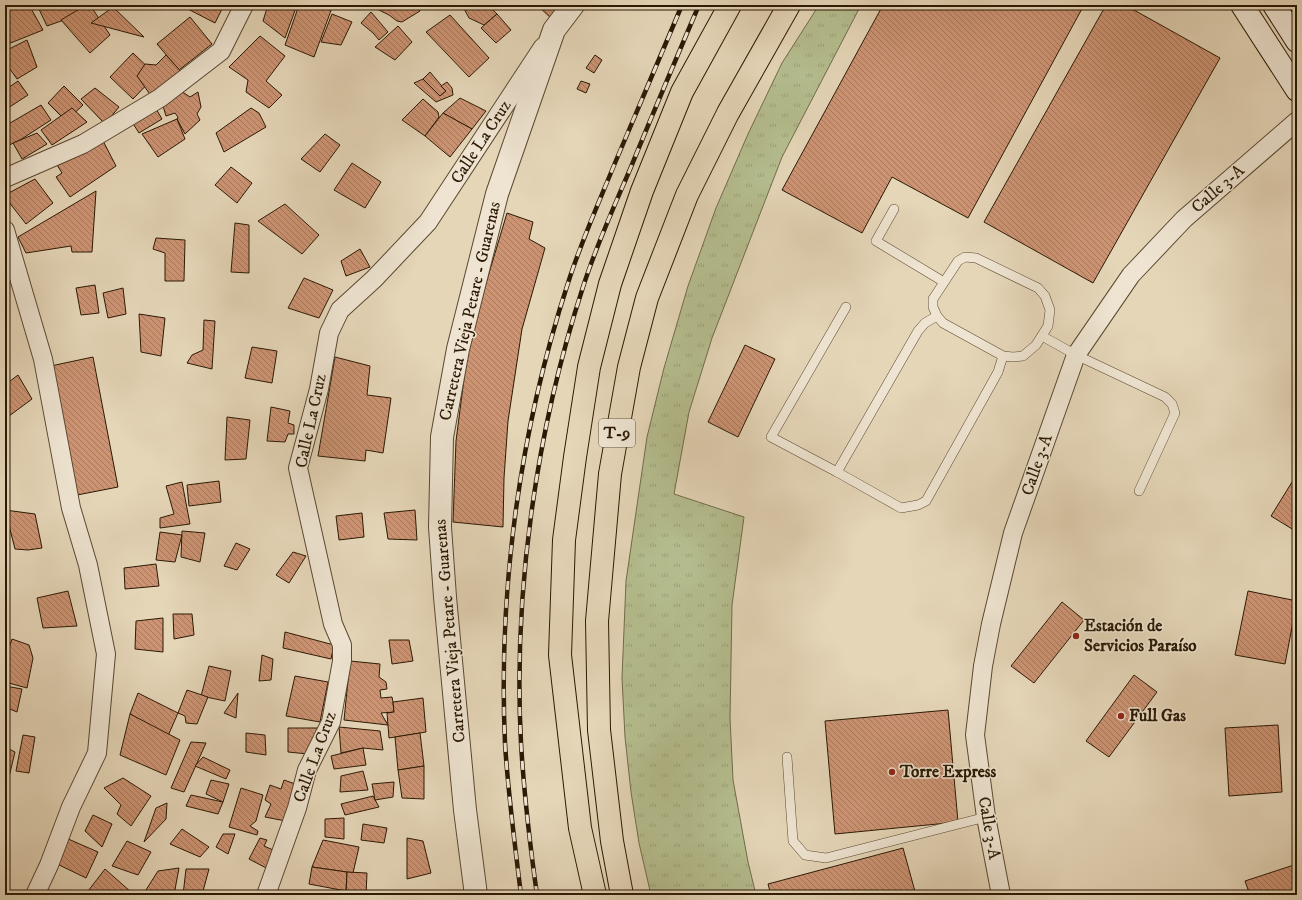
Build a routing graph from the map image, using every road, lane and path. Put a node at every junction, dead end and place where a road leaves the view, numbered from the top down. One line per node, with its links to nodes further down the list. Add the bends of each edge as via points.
1 (244, 5): 11 (street, via 221,51 160,98 84,144)
2 (573, 5): 7 (street, Carretera Vieja Petare - Guarenas)
3 (730, 5): 27 (highway, T-9, via 682,92 639,198 610,284 589,367 575,457 564,540 560,655 580,828)
4 (789, 5): 28 (highway, T-9, via 728,113 687,195 647,298 629,368 610,474 597,620 600,730 612,841)
5 (1242, 5): 9 (street)
6 (1274, 5): 8 (street)
7 (554, 30): 25 (street, Calle La Cruz, via 428,222 374,279 340,310 329,333 319,389 298,468 333,624 342,645 342,661 331,722 307,770 297,808); 26 (street, Carretera Vieja Petare - Guarenas, via 497,194 458,349 442,437 440,527 445,597 465,810)
8 (1297, 41)
9 (1297, 90)
10 (1297, 121): 19 (street, Calle 3-A, via 1184,219 1131,275)
11 (5, 178)
12 (894, 210): 14 (lane, via 876,241)
13 (5, 230): 24 (street, via 43,358 71,508 88,565 106,654 97,754 71,807 50,865)
14 (944, 282): 16 (lane, via 933,299); 17 (lane, via 958,261 966,257 976,258 1038,288 1045,296 1050,310 1048,326)
15 (846, 307): 20 (lane, via 771,437)
16 (937, 316): 18 (lane, via 943,323); 20 (lane, via 918,331)
17 (1042, 336): 18 (lane, via 1024,356); 19 (lane)
18 (1003, 356): 20 (lane, via 998,372 926,501 901,508)
19 (1076, 356): 21 (lane, via 1165,397 1172,404 1175,413); 23 (street, Calle 3-A, via 1014,533 983,666 975,735)
20 (837, 472)
21 (1139, 491)
22 (787, 757): 23 (lane, via 793,841 805,855 826,858)
23 (986, 817): 29 (street, Calle 3-A)
24 (35, 895)
25 (266, 895)
26 (476, 895)
27 (595, 895)
28 (622, 895)
29 (1001, 895)

